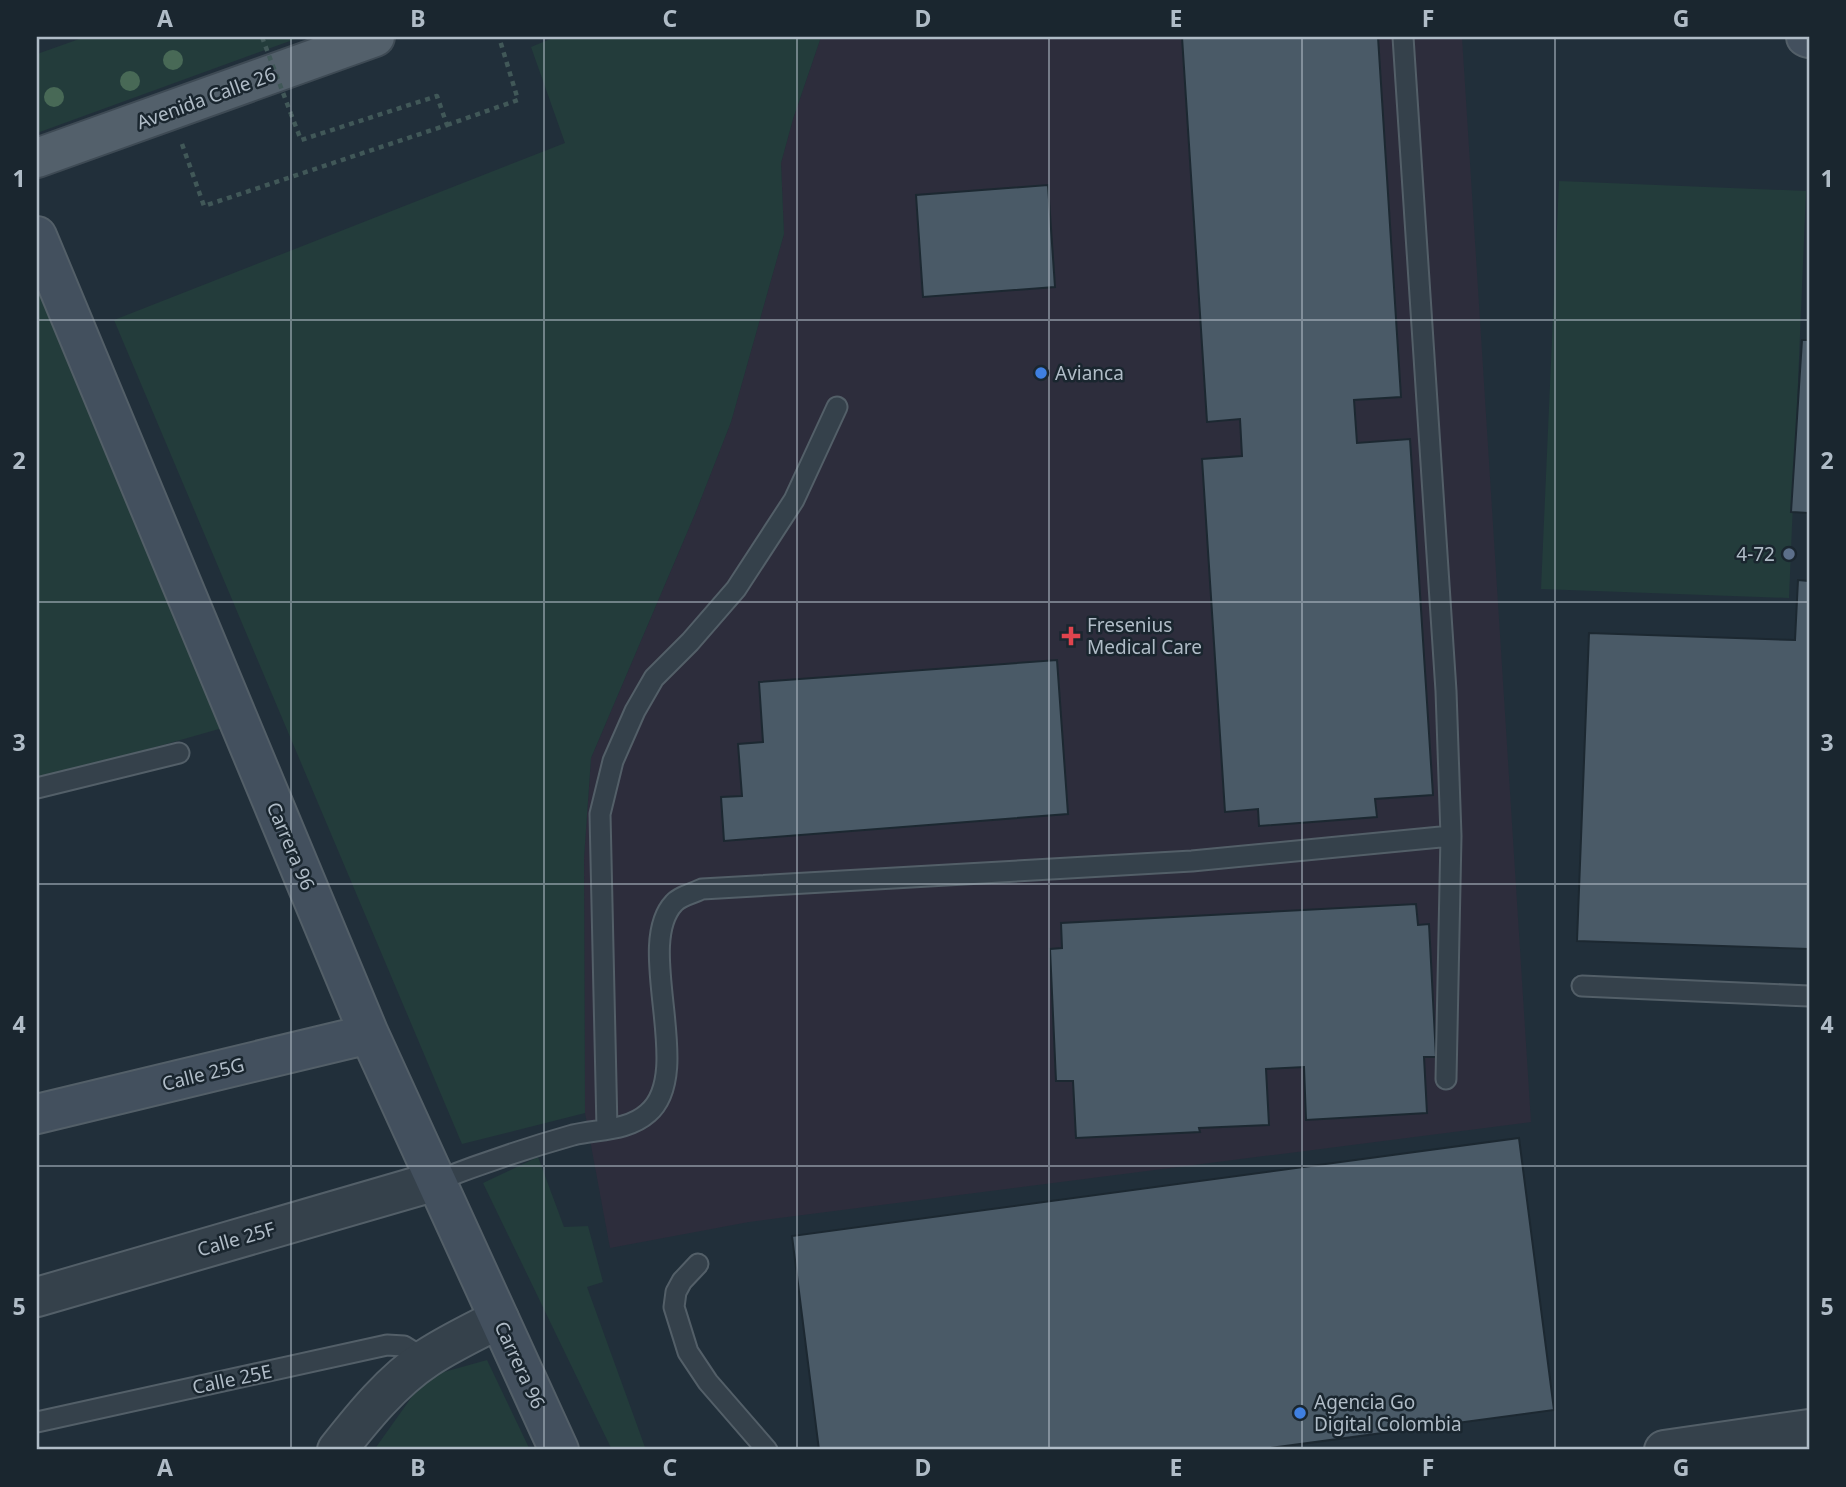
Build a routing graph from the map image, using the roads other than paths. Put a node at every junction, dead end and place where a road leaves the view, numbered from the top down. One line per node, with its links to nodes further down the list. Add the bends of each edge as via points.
1 (375, 37): 3 (main road, Avenida Calle 26)
2 (1403, 37): 8 (lane, via 1446,691)
3 (37, 158)
4 (37, 236): 11 (street, Carrera 96)
5 (837, 407): 14 (lane, via 794,500 736,589 654,678 613,761 600,814)
6 (179, 753): 7 (lane)
7 (37, 788)
8 (1451, 836): 12 (lane); 14 (lane, via 1192,861 702,889 675,901 663,918 659,943 667,1058 663,1094 636,1123)
9 (1582, 986): 10 (lane)
10 (1809, 996)
11 (369, 1034): 13 (street, Calle 25G); 15 (street, Carrera 96)
12 (1446, 1079)
13 (37, 1114)
14 (607, 1129): 15 (lane, via 574,1135)
15 (436, 1181): 17 (street, Calle 25F); 18 (street, Carrera 96)
16 (698, 1264): 24 (lane, via 682,1281 674,1307 688,1352)
17 (37, 1297)
18 (499, 1319): 19 (street); 23 (street, Carrera 96)
19 (425, 1359): 20 (lane, Calle 25E, via 404,1346 387,1345); 22 (street, via 394,1385)
20 (37, 1422)
21 (1809, 1429): 25 (street)
22 (337, 1450)
23 (559, 1450)
24 (767, 1450)
25 (1664, 1450)

